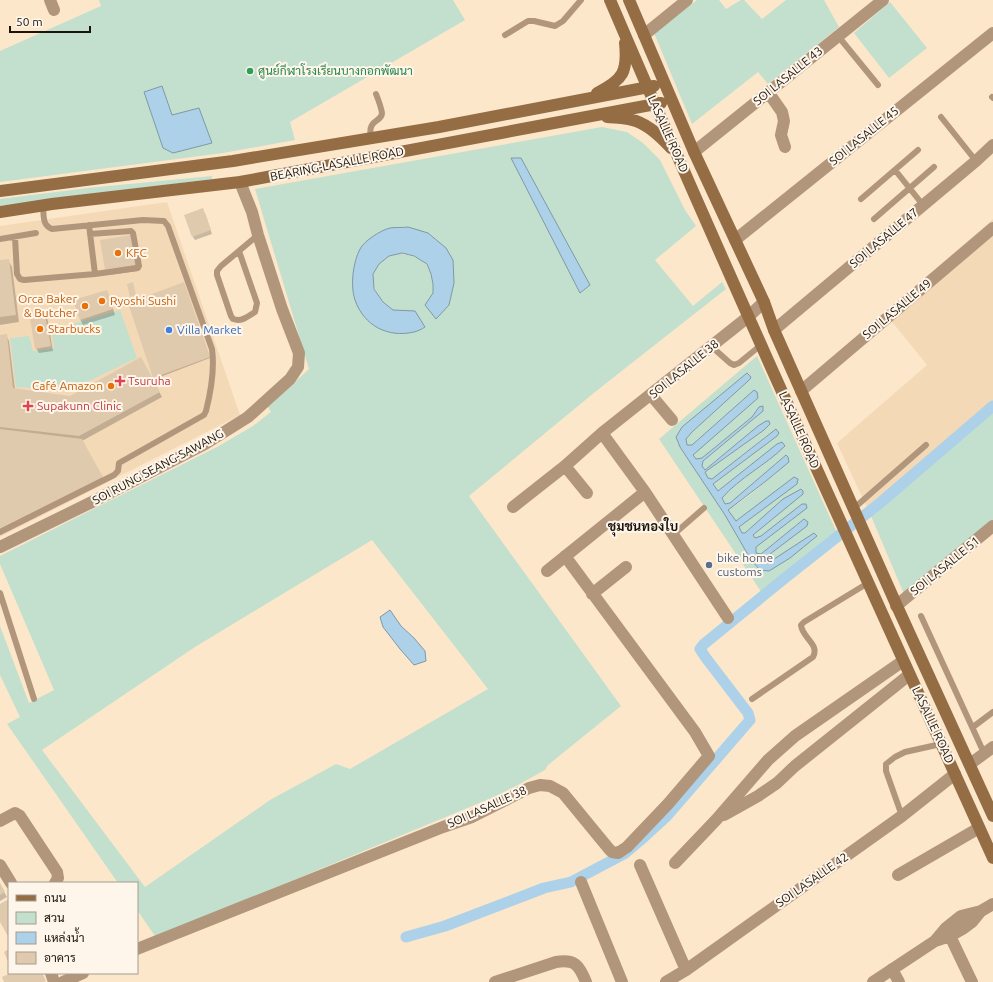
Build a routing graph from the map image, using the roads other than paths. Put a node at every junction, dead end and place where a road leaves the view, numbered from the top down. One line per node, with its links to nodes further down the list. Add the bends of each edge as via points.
1 (581, 0): 8 (lane, via 563,21 555,26 528,21)
2 (610, 0): 6 (street, LASALLE ROAD)
3 (629, 0): 9 (street, LASALLE ROAD)
4 (687, 0): 9 (street)
5 (883, 0): 10 (street, SOI LASALLE 43)
6 (619, 21): 13 (street, LASALLE ROAD); 17 (street, via 625,39 625,70 612,85)
7 (993, 33): 47 (street, SOI LASALLE 45)
8 (505, 35)
9 (644, 35): 11 (street, LASALLE ROAD)
10 (838, 36): 12 (lane); 14 (street, SOI LASALLE 43)
11 (665, 83): 13 (street, BEARING-LASALLE ROAD); 16 (street, LASALLE ROAD)
12 (878, 85)
13 (647, 87): 17 (street, BEARING-LASALLE ROAD); 18 (street, LASALLE ROAD)
14 (768, 92): 23 (street, via 782,112 784,121 781,135); 25 (street, SOI LASALLE 43)
15 (376, 94): 21 (lane, via 382,114 371,126)
16 (672, 101): 18 (street, BEARING-LASALLE ROAD); 25 (street, LASALLE ROAD)
17 (572, 102): 21 (street, BEARING-LASALLE ROAD)
18 (655, 104): 20 (street, BEARING-LASALLE ROAD); 29 (street, LASALLE ROAD)
19 (940, 117): 26 (lane)
20 (583, 118): 29 (street, via 620,118 649,127 671,148); 31 (street, BEARING-LASALLE ROAD)
21 (371, 138): 27 (street, BEARING-LASALLE ROAD)
22 (993, 145): 26 (street, SOI LASALLE 47)
23 (785, 147)
24 (918, 150): 30 (lane)
25 (694, 152): 47 (street, LASALLE ROAD)
26 (976, 161): 36 (street, SOI LASALLE 47)
27 (220, 163): 32 (street); 34 (street, BEARING-LASALLE ROAD)
28 (934, 167): 33 (lane)
29 (683, 168): 50 (street, LASALLE ROAD)
30 (895, 170): 33 (lane); 35 (lane)
31 (240, 182): 32 (street, BEARING-LASALLE ROAD); 44 (street, SOI RUNG SEANG-SAWANG)
32 (223, 184): 37 (street, BEARING-LASALLE ROAD)
33 (910, 188): 36 (lane); 39 (lane)
34 (0, 191)
35 (861, 199)
36 (923, 205): 54 (street, SOI LASALLE 47)
37 (43, 206): 38 (street, BEARING-LASALLE ROAD); 40 (lane, via 44,224 52,229)
38 (0, 212)
39 (874, 218)
40 (89, 225): 43 (lane); 69 (lane, via 161,220 168,226 212,349 214,366 206,411 204,415 119,463 118,471 114,475)
41 (993, 228): 57 (street, SOI LASALLE 49)
42 (36, 233): 45 (lane)
43 (90, 234): 51 (lane); 51 (lane, via 131,231 139,266 136,269)
44 (258, 235): 48 (lane); 71 (street, SOI RUNG SEANG-SAWANG, via 299,353 298,368 290,379 248,417 205,444)
45 (15, 237): 46 (lane); 51 (lane, via 17,274 24,280)
46 (0, 239)
47 (735, 240): 49 (street, LASALLE ROAD)
48 (239, 251): 48 (lane, via 217,271 231,316 233,320 238,321 255,312 257,303)
49 (740, 253): 50 (street); 52 (street, LASALLE ROAD)
50 (724, 262): 53 (street, LASALLE ROAD)
51 (95, 274)
52 (764, 302): 53 (street, SOI LASALLE 38); 54 (street, LASALLE ROAD)
53 (748, 317): 55 (street, LASALLE ROAD); 56 (street, SOI LASALLE 38)
54 (774, 330): 57 (street, LASALLE ROAD)
55 (761, 345): 56 (lane, via 734,365); 75 (street, LASALLE ROAD)
56 (712, 347): 58 (street, SOI LASALLE 38)
57 (801, 390): 67 (street, LASALLE ROAD)
58 (651, 395): 59 (street); 60 (street, SOI LASALLE 38)
59 (672, 420)
60 (602, 433): 62 (street, SOI LASALLE 38); 63 (street)
61 (926, 445): 67 (lane)
62 (565, 466): 64 (street); 65 (street, SOI LASALLE 38)
63 (645, 492): 70 (street); 72 (street)
64 (587, 493)
65 (513, 508)
66 (704, 508): 70 (lane)
67 (853, 509): 78 (street, LASALLE ROAD)
68 (993, 526): 78 (street, SOI LASALLE 51)
69 (0, 532)
70 (673, 535): 80 (street)
71 (0, 547)
72 (565, 556): 74 (street); 77 (street, SOI LASALLE 38)
73 (626, 567): 77 (street)
74 (547, 571)
75 (868, 583): 81 (street, LASALLE ROAD); 84 (lane, via 801,625 815,648 813,657)
76 (0, 594): 83 (lane)
77 (592, 594): 110 (street, SOI LASALLE 38, via 709,756 627,847 618,853 612,852 563,794 550,786 540,785 472,817)
78 (896, 606): 91 (street, LASALLE ROAD)
79 (921, 616): 87 (lane)
80 (728, 618)
81 (903, 661): 82 (street, LASALLE ROAD); 86 (street)
82 (909, 675): 88 (street); 89 (street, LASALLE ROAD)
83 (34, 699)
84 (752, 699)
85 (993, 712): 87 (lane)
86 (827, 714): 88 (street); 95 (street, via 795,736 768,760)
87 (973, 727): 90 (lane)
88 (840, 730): 95 (street, via 777,783)
89 (942, 744): 92 (street, LASALLE ROAD); 93 (lane, via 905,752 886,764 886,771)
90 (989, 750): 91 (street)
91 (970, 764): 94 (street, LASALLE ROAD)
92 (955, 774): 93 (street, SOI LASALLE 42); 97 (street, LASALLE ROAD)
93 (902, 816): 112 (street, SOI LASALLE 42)
94 (993, 816)
95 (716, 820): 99 (street)
96 (0, 821): 104 (street, via 15,813 20,816 57,872)
97 (979, 828): 98 (street, LASALLE ROAD); 102 (street)
98 (993, 858)
99 (675, 863)
100 (0, 865): 103 (street)
101 (640, 865): 112 (street)
102 (898, 875)
103 (10, 882)
104 (56, 882)
105 (581, 882): 117 (street)
106 (993, 904): 107 (street)
107 (981, 911): 108 (street, via 972,922); 109 (street, via 962,916 946,928)
108 (950, 936): 109 (street); 121 (street)
109 (935, 941): 111 (street)
110 (138, 949)
111 (892, 969): 119 (street); 120 (street)
112 (686, 970): 118 (street, SOI LASALLE 42)
113 (81, 974): 114 (street)
114 (63, 982)
115 (495, 982): 116 (street, via 565,961 575,963)
116 (586, 982)
117 (622, 982)
118 (666, 982)
119 (873, 982)
120 (898, 982)
121 (972, 982)

